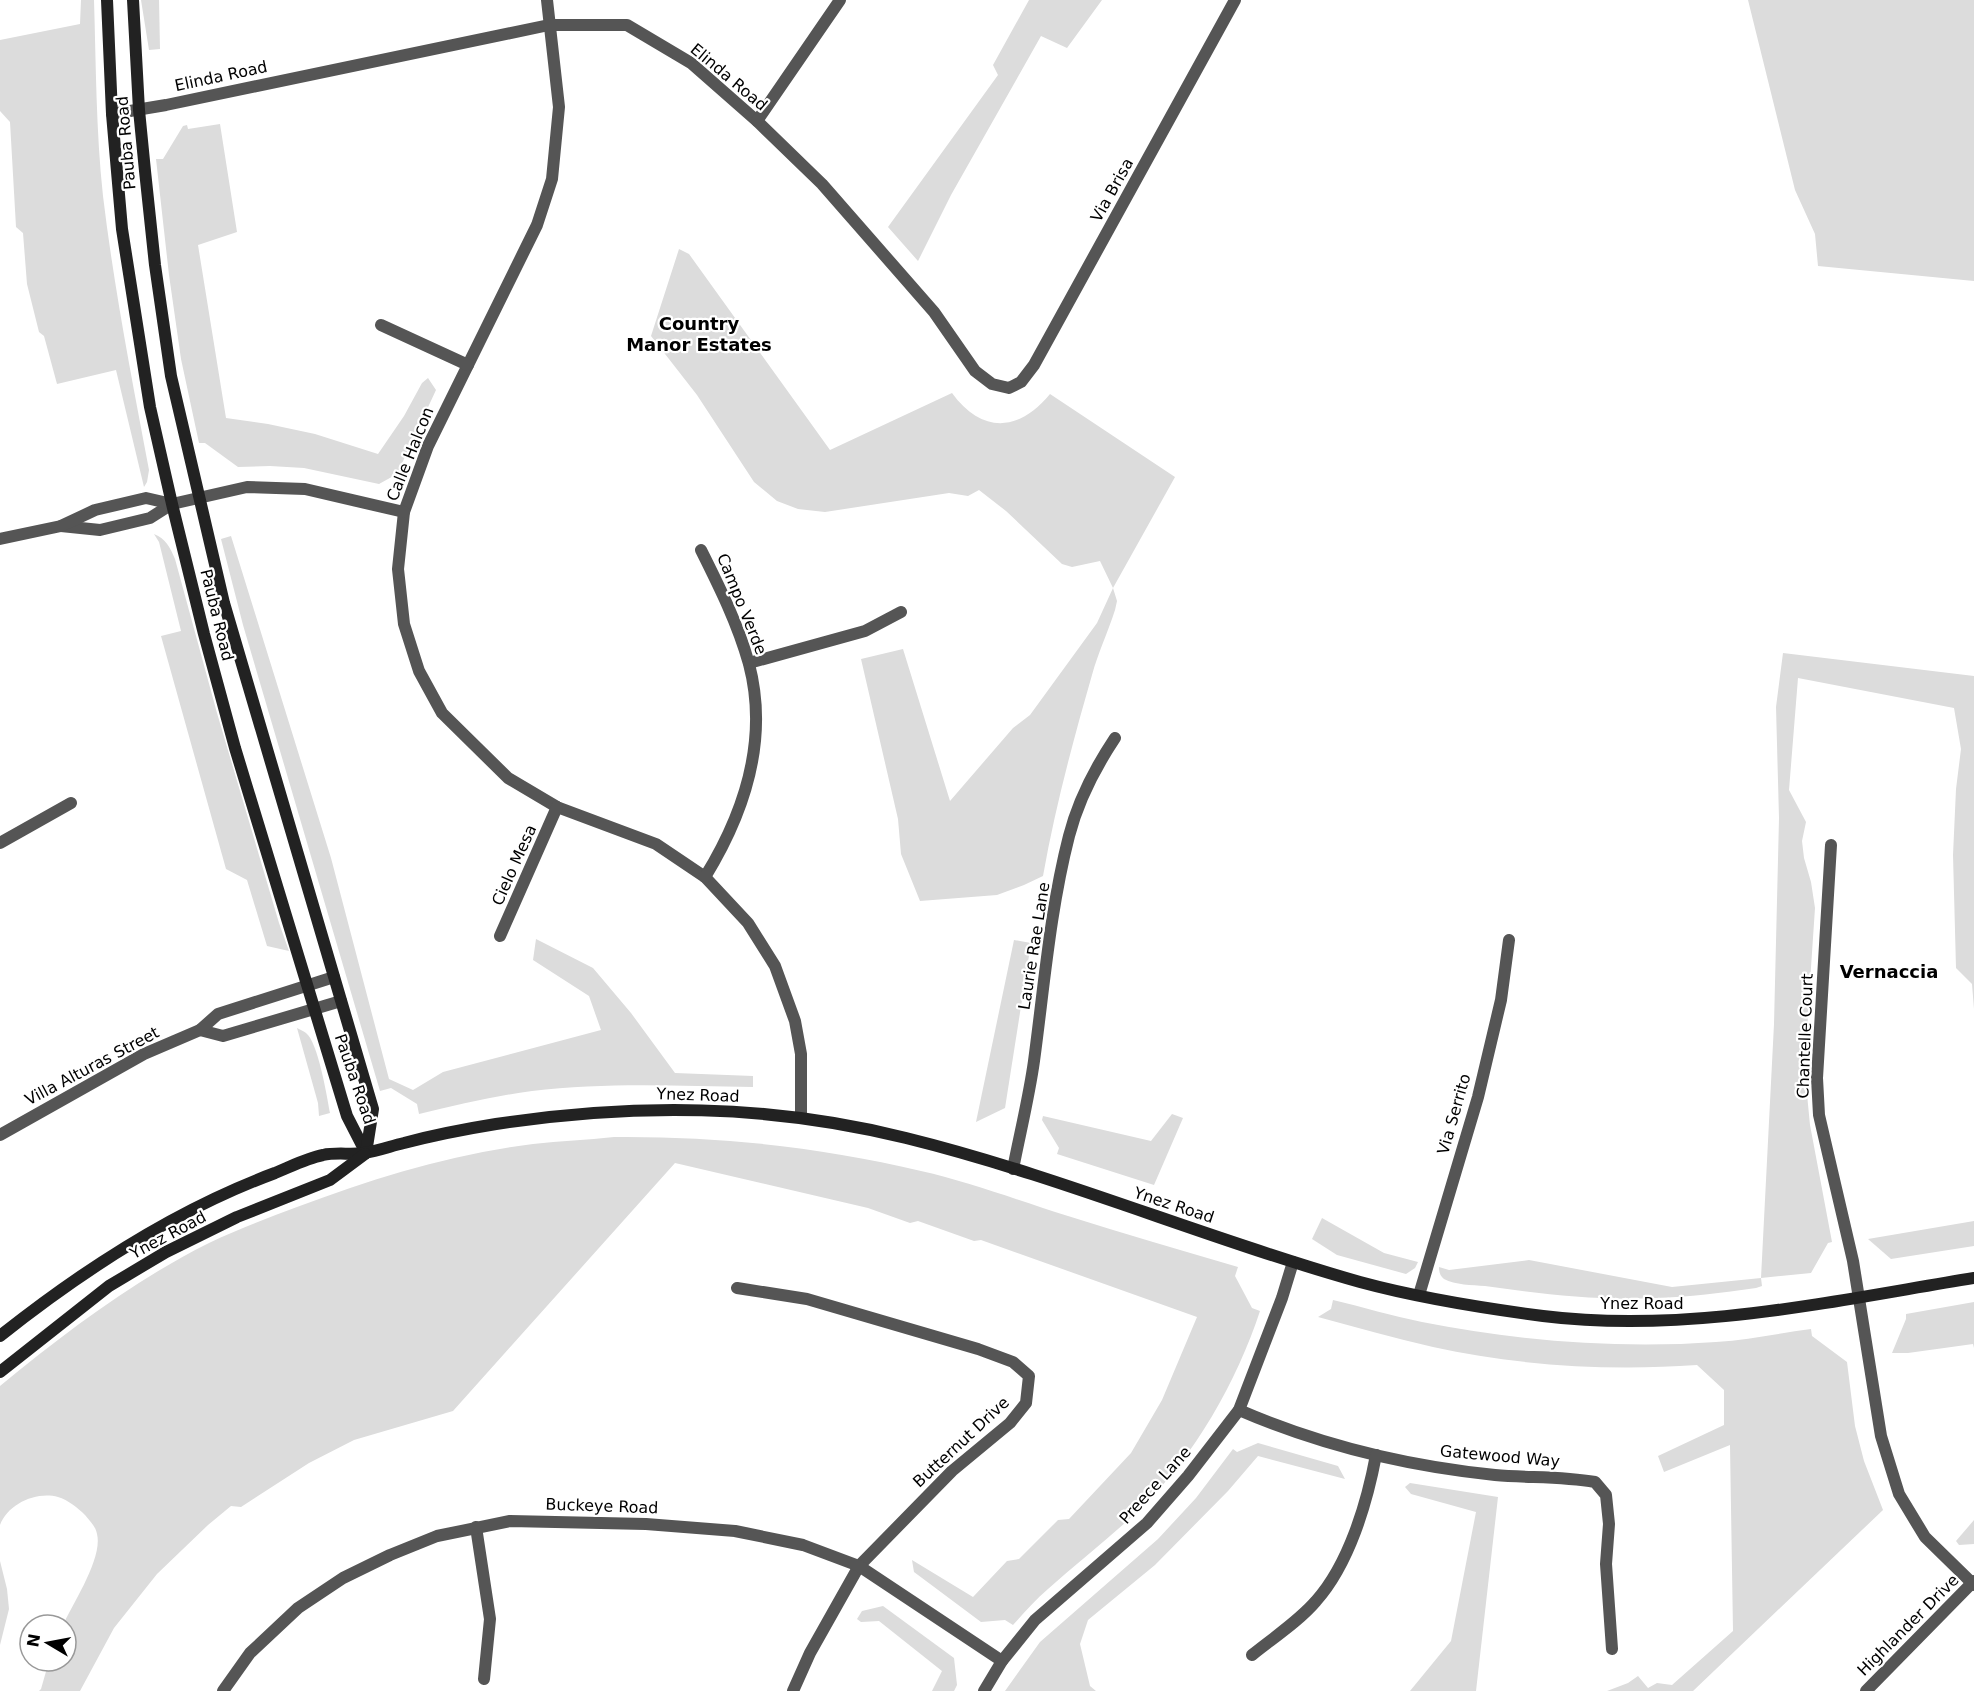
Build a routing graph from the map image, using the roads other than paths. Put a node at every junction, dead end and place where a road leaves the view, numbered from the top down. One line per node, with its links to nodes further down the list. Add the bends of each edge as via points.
1 (107, 0): 8 (main road, Pauba Road)
2 (133, 0): 7 (main road, Pauba Road)
3 (548, 0): 6 (street, Calle Halcon)
4 (840, 0): 9 (street)
5 (1235, 0): 12 (street, Via Brisa, via 1034,365 1021,382)
6 (549, 25): 7 (street, Elinda Road); 9 (street, Elinda Road, via 627,25 692,63); 11 (street, Calle Halcon, via 559,107 552,179 537,225)
7 (139, 110): 8 (street, Elinda Road); 13 (main road, Pauba Road, via 171,376)
8 (112, 114): 14 (main road, Pauba Road, via 133,305)
9 (757, 121): 12 (street, Elinda Road, via 875,243 934,312 975,371 992,384)
10 (381, 325): 11 (street)
11 (468, 365): 15 (street, Calle Halcon, via 429,446)
12 (1009, 388)
13 (199, 497): 14 (street); 15 (street, via 247,487 305,489); 29 (main road, Pauba Road, via 224,603)
14 (172, 504): 16 (street, via 146,498 95,510); 16 (street, via 150,518 100,530); 30 (main road, Pauba Road, via 232,737)
15 (404, 512): 23 (street, Calle Halcon, via 398,569 404,624 419,671 442,713 484,756 508,778)
16 (61, 526): 17 (street)
17 (0, 539)
18 (701, 550): 20 (street, Campo Verde, via 725,598)
19 (901, 612): 20 (street, via 865,631)
20 (749, 663): 26 (street, Campo Verde, via 757,724 751,772 741,810)
21 (1115, 738): 37 (street, Laurie Rae Lane, via 1087,787 1069,836)
22 (71, 803): 24 (street)
23 (557, 807): 26 (street, Calle Halcon, via 656,844); 27 (street, Cielo Mesa)
24 (0, 843)
25 (1832, 845): 42 (street, Chantelle Court, via 1817,1077 1819,1115)
26 (705, 877): 34 (street, Calle Halcon, via 748,923 776,966 795,1021 801,1054)
27 (501, 936)
28 (1509, 940): 41 (street, Via Serrito, via 1501,1000 1478,1097)
29 (334, 977): 30 (street, Villa Alturas Street); 31 (main road, Pauba Road)
30 (307, 985): 32 (main road, Pauba Road); 33 (street, Villa Alturas Street, via 218,1014)
31 (341, 1001): 32 (street); 36 (main road, Pauba Road, via 373,1108)
32 (314, 1009): 33 (street, via 223,1036); 36 (main road, Pauba Road, via 347,1116)
33 (200, 1030): 35 (street, Villa Alturas Street, via 144,1054)
34 (801, 1116): 36 (main road, Ynez Road, via 695,1109 629,1110 491,1125); 37 (main road, Ynez Road, via 906,1138)
35 (0, 1135)
36 (366, 1153): 43 (main road, Ynez Road, via 322,1155 254,1180 185,1213 110,1257); 44 (main road, Ynez Road, via 330,1180 237,1217 109,1286)
37 (1013, 1169): 38 (main road, Ynez Road)
38 (1293, 1262): 41 (main road, Ynez Road); 45 (street, Preece Lane)
39 (1974, 1278): 42 (main road, Ynez Road)
40 (737, 1288): 48 (street, Butternut Drive, via 807,1299 966,1346 1012,1362 1029,1377 1026,1403 1010,1423 952,1471)
41 (1419, 1295): 42 (main road, Ynez Road, via 1549,1317 1620,1322 1702,1319)
42 (1859, 1297): 49 (street, Chantelle Court, via 1881,1436 1899,1494 1925,1537)
43 (0, 1336)
44 (0, 1372)
45 (1239, 1410): 46 (street, Gatewood Way, via 1296,1433); 52 (street, Preece Lane, via 1147,1523 1035,1620)
46 (1376, 1455): 50 (street, Gatewood Way, via 1467,1472 1595,1482 1606,1495 1609,1524 1606,1564); 51 (street, via 1358,1526 1338,1568 1317,1600)
47 (476, 1527): 48 (street, Buckeye Road, via 539,1520 735,1531 803,1545); 53 (street, via 490,1619); 54 (street, Buckeye Road, via 437,1536 343,1578 298,1608 250,1653)
48 (859, 1566): 52 (street, Buckeye Road); 55 (street, Butternut Drive)
49 (1973, 1583): 57 (street, Highlander Drive)
50 (1612, 1649)
51 (1252, 1654)
52 (1002, 1661): 56 (street, Preece Lane)
53 (484, 1679)
54 (223, 1691)
55 (793, 1691)
56 (984, 1691)
57 (1866, 1691)

